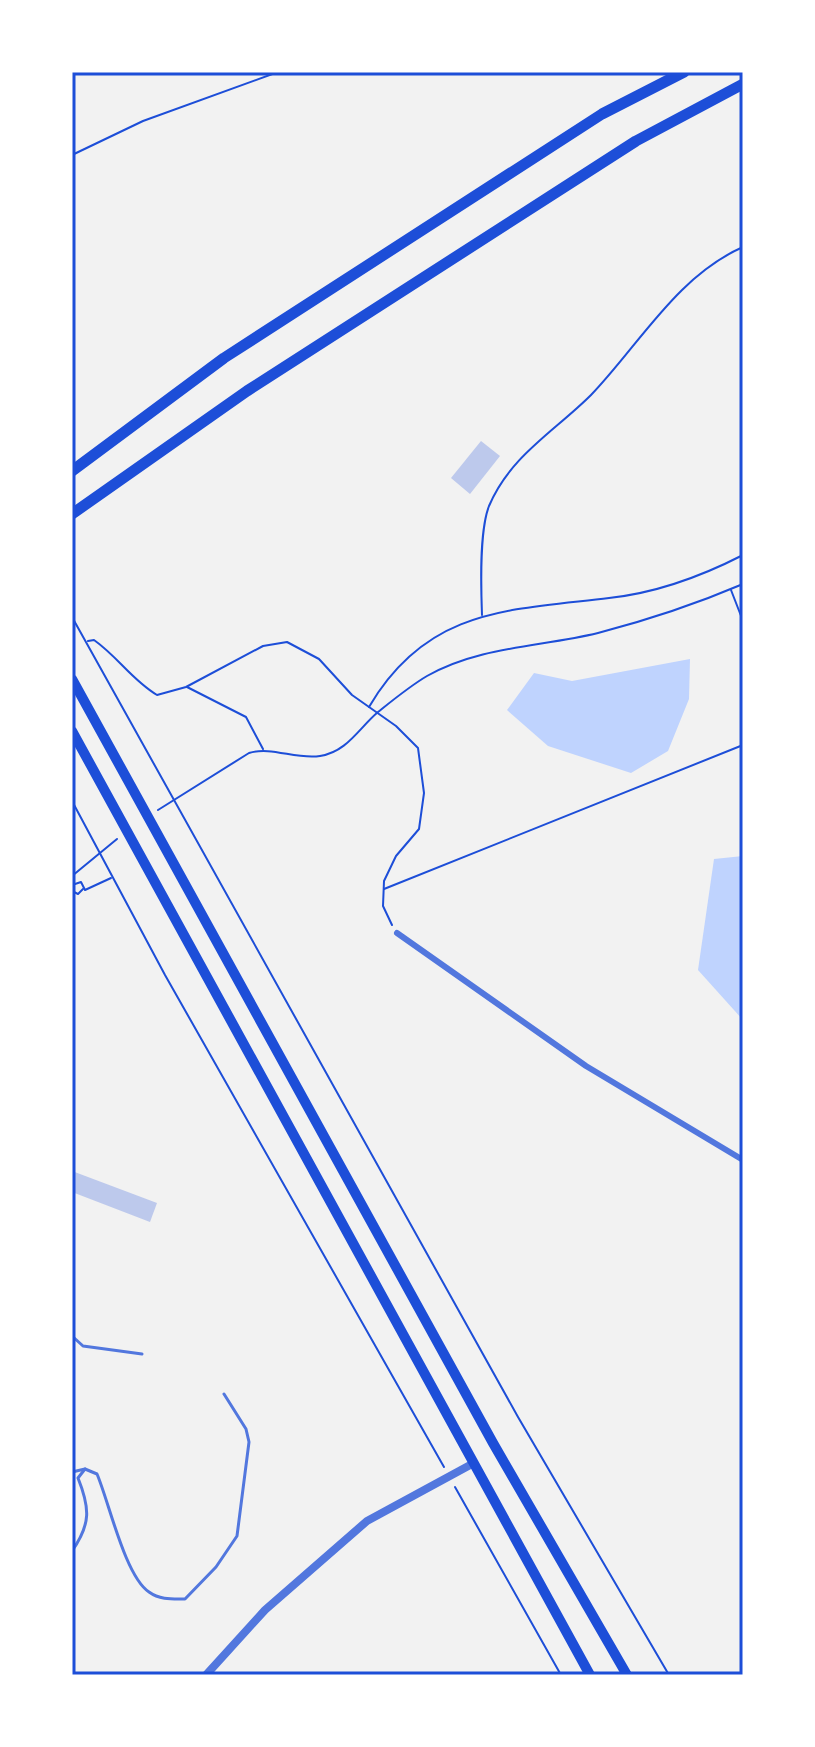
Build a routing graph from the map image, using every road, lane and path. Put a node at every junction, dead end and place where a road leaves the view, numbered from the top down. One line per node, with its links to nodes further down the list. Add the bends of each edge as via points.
1 (278, 72): 4 (path, via 143,121)
2 (684, 72): 6 (highway, via 602,114 224,358)
3 (743, 84): 7 (highway, via 636,141 247,391)
4 (72, 155)
5 (743, 247): 11 (path, via 722,256 668,304 590,396 528,448 489,507 480,575)
6 (72, 471)
7 (72, 514)
8 (743, 555): 11 (path, via 652,590)
9 (743, 584): 10 (path)
10 (730, 589): 13 (path); 18 (path, via 689,607 596,633 502,648 428,676)
11 (482, 615): 17 (path, via 416,651 381,686)
12 (72, 617): 14 (path)
13 (743, 621)
14 (86, 641): 16 (path, via 106,648 139,685 157,695); 42 (path, via 510,1404)
15 (72, 679): 41 (main road, via 454,1373)
16 (186, 687): 17 (path, via 263,646 287,642 319,659); 21 (path, via 246,717)
17 (368, 708): 18 (path)
18 (376, 714): 21 (path, via 346,745 321,756); 26 (path, via 418,748 424,793 419,829 396,856)
19 (72, 731): 33 (main road)
20 (743, 745): 26 (path)
21 (263, 749): 22 (path)
22 (249, 753)
23 (72, 801): 24 (path)
24 (112, 877): 25 (path, via 85,890 81,882); 36 (path)
25 (72, 884): 27 (path, via 81,883 83,889 78,894)
26 (383, 890): 28 (path, via 383,906)
27 (72, 891)
28 (397, 933): 29 (street, via 586,1066)
29 (743, 1160)
30 (72, 1336): 31 (lane, via 83,1346)
31 (142, 1354)
32 (224, 1394): 34 (lane, via 249,1442 240,1522 216,1567 185,1599 147,1592 125,1558 97,1474)
33 (472, 1464): 36 (street); 40 (main road)
34 (85, 1469): 35 (lane); 37 (lane, via 78,1478 89,1519)
35 (72, 1472)
36 (449, 1476): 38 (street, via 367,1521 265,1610); 39 (path)
37 (72, 1551)
38 (206, 1675)
39 (561, 1675)
40 (590, 1675)
41 (627, 1675)
42 (669, 1675)

